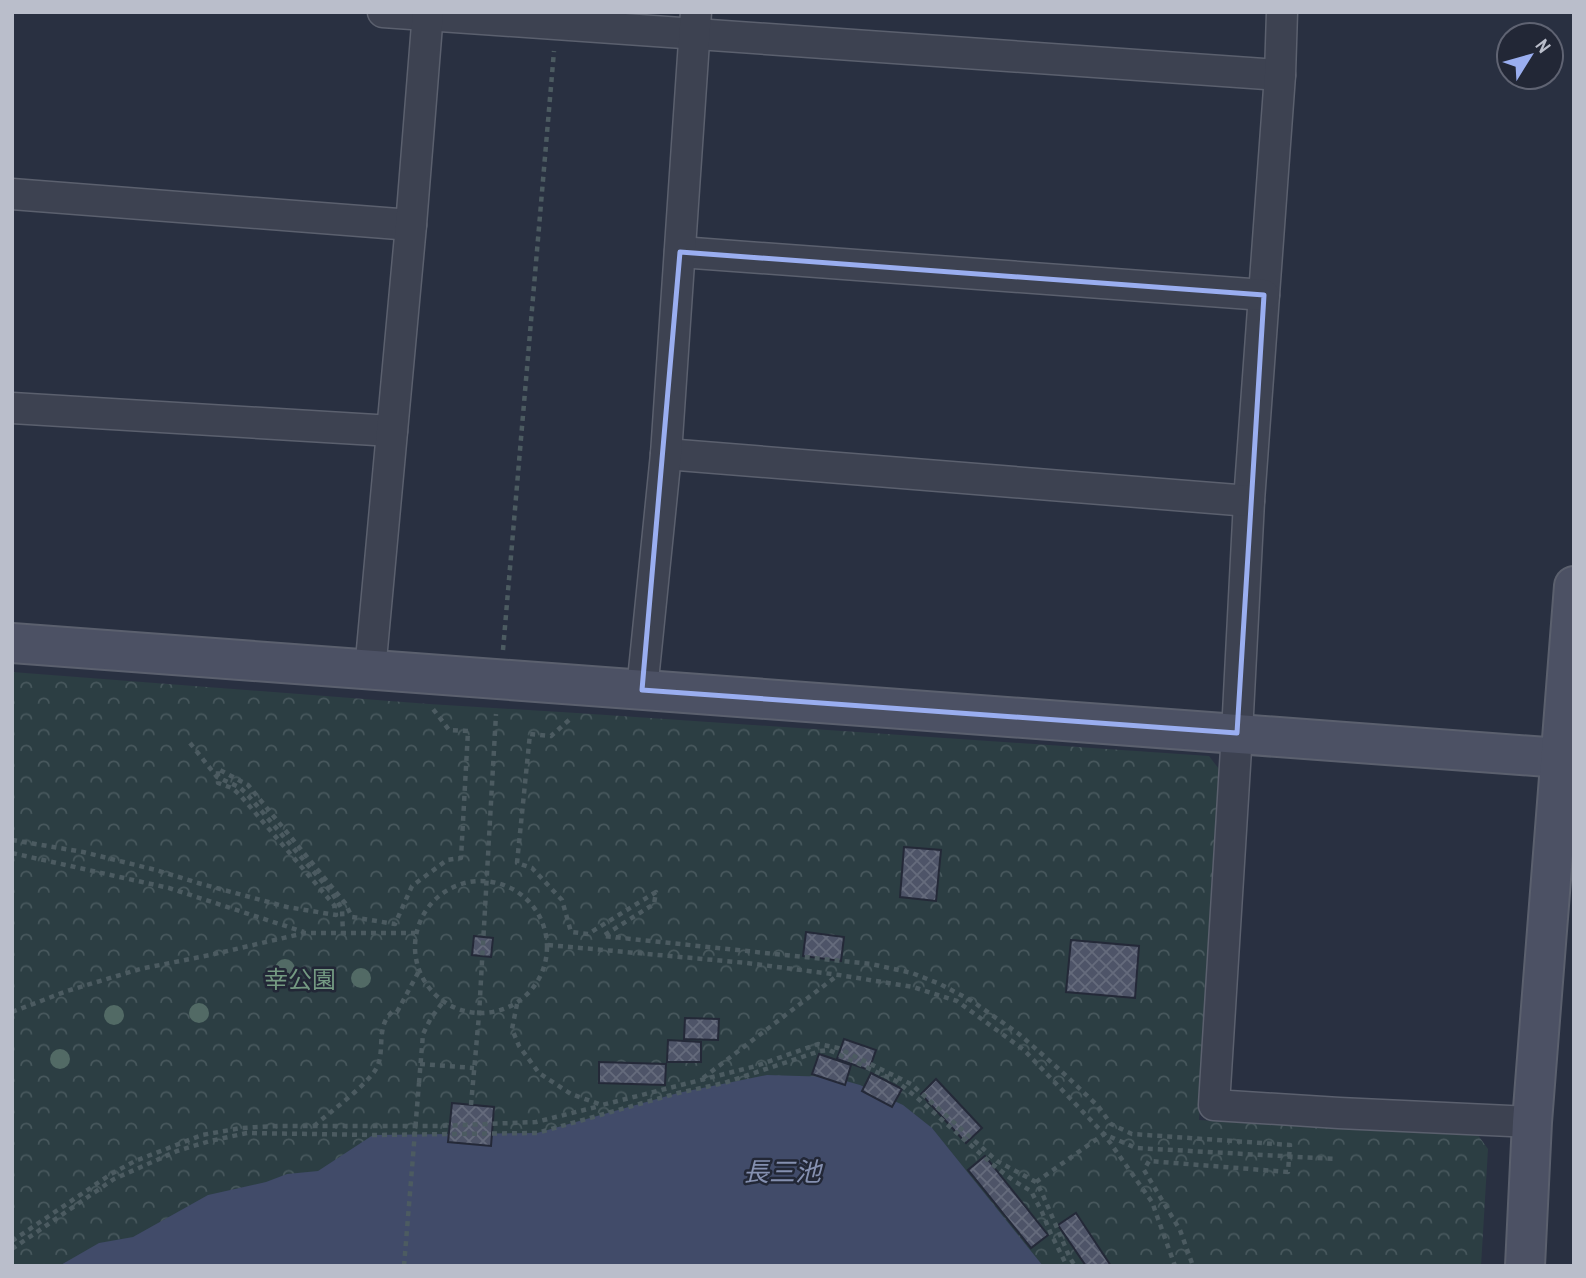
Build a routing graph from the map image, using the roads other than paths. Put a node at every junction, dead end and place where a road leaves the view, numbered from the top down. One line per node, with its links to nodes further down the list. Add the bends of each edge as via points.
1 (383, 12): 3 (street)
2 (1282, 12): 5 (street)
3 (428, 14): 4 (street, via 556,24); 7 (street)
4 (695, 23): 5 (street); 8 (street)
5 (1280, 75): 9 (street)
6 (12, 194): 7 (street)
7 (411, 225): 11 (street)
8 (680, 252): 9 (street); 12 (street)
9 (1264, 295): 13 (street)
10 (12, 408): 11 (street)
11 (393, 431): 16 (street)
12 (666, 454): 13 (street); 17 (street)
13 (1249, 501): 18 (street)
14 (1574, 586): 19 (street)
15 (12, 643): 16 (street)
16 (370, 671): 17 (street)
17 (642, 691): 18 (street)
18 (1237, 733): 19 (street); 20 (street, via 1214,1105)
19 (1567, 758): 20 (street)
20 (1532, 1122): 21 (street)
21 (1525, 1266)

